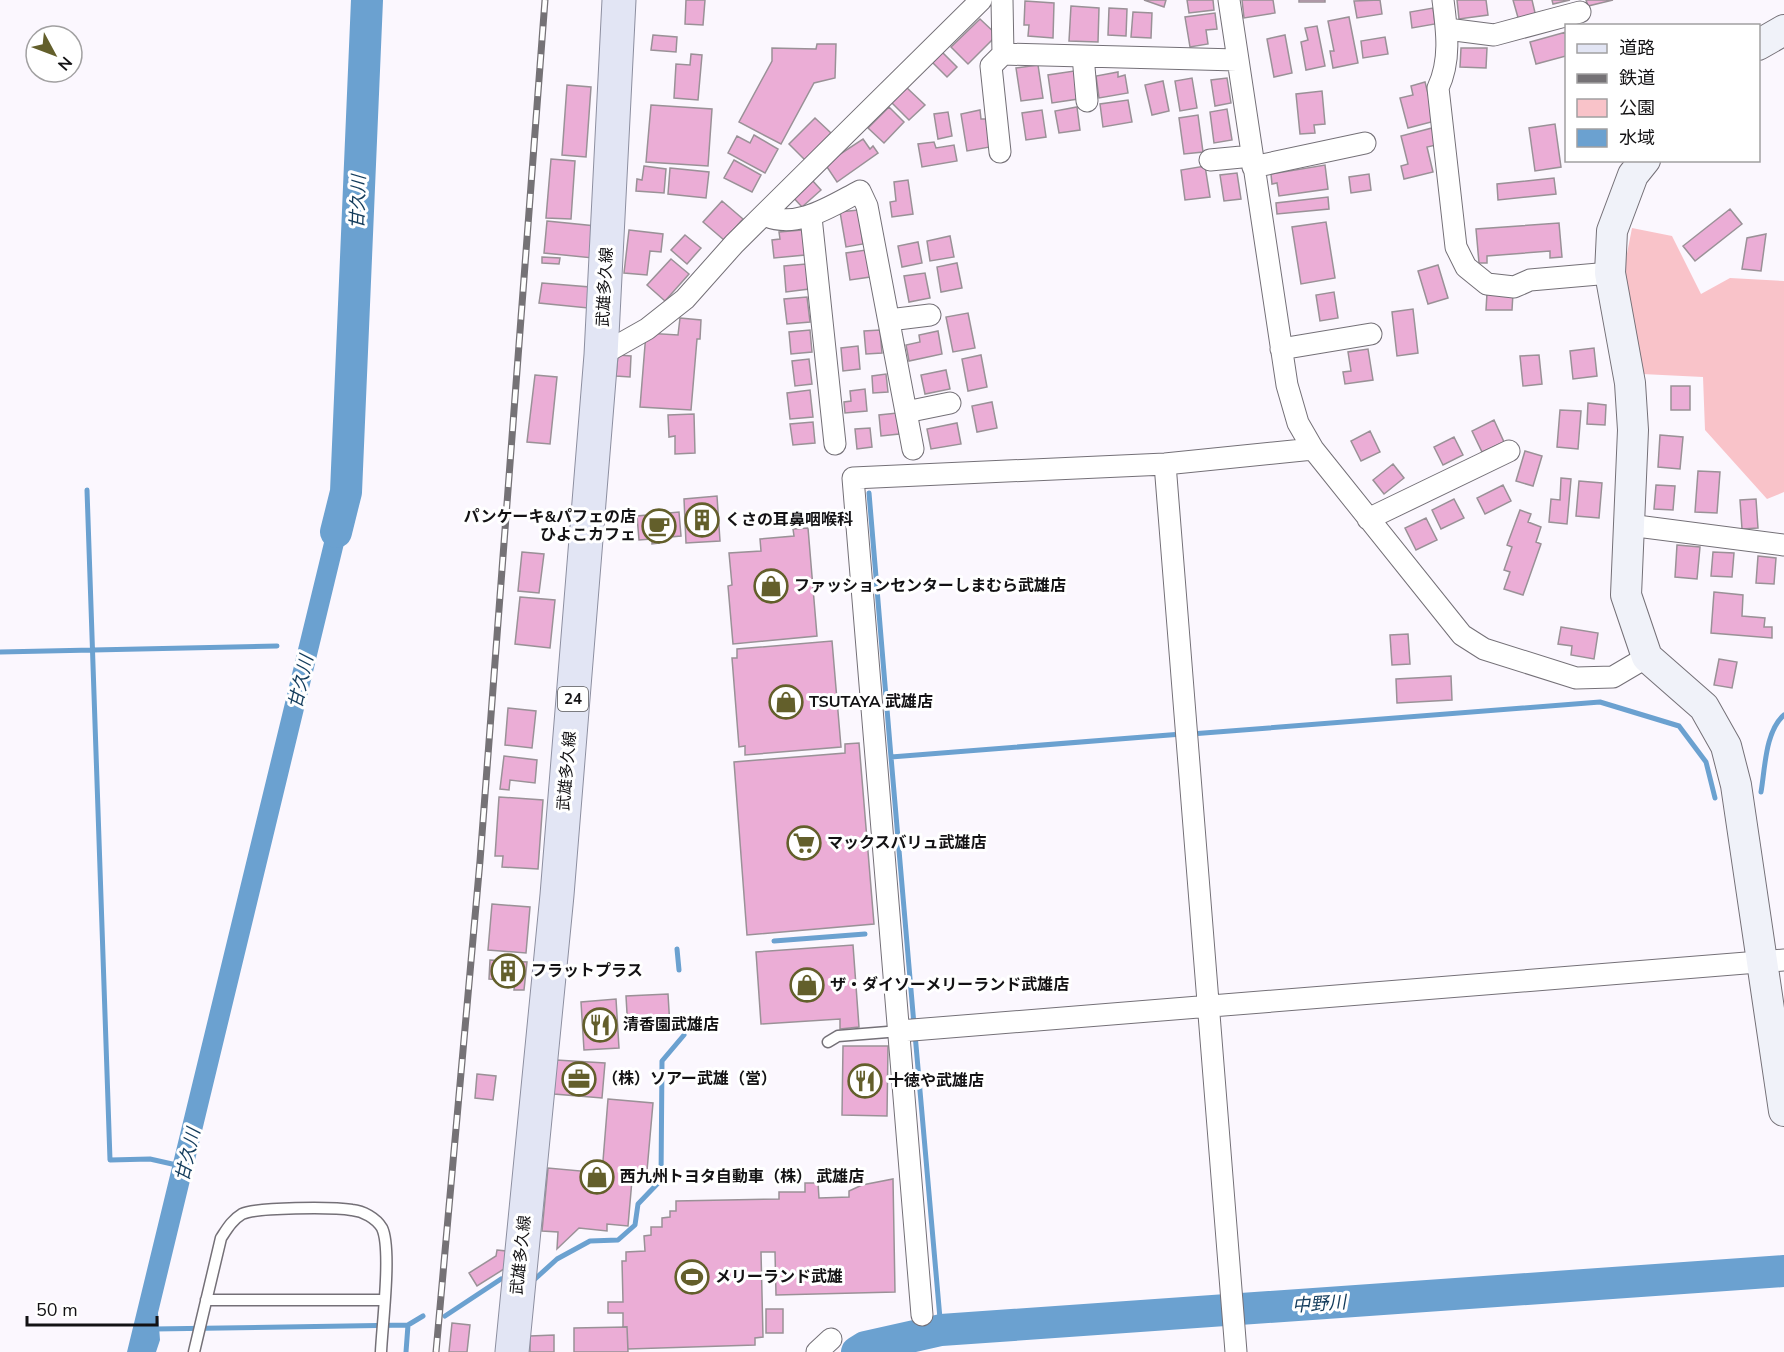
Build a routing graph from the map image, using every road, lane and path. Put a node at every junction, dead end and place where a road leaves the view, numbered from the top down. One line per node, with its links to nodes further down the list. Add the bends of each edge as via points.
1 (619, 0): 11 (main road, 武雄多久線 / 24)
2 (624, 0): 11 (main road, 武雄多久線 / 24)
3 (981, 0): 21 (street)
4 (1002, 0): 12 (street)
5 (1228, 0): 14 (street)
6 (1443, 0): 8 (street)
7 (1580, 12): 8 (street, via 1494,35)
8 (1447, 29): 23 (street, via 1447,69 1438,88 1456,248 1466,267 1487,284 1514,286 1530,280)
9 (1784, 30): 10 (street)
10 (1760, 44)
11 (616, 45): 28 (main road, 武雄多久線 / 24)
12 (1003, 54): 13 (street); 17 (street, via 991,66)
13 (1083, 56): 14 (street); 15 (street)
14 (1237, 60): 19 (street)
15 (1087, 101)
16 (1365, 143): 19 (street)
17 (1000, 152)
18 (1210, 160): 19 (street)
19 (1253, 161): 27 (street)
20 (1643, 162): 23 (street, via 1633,175 1612,231)
21 (764, 215): 22 (street, via 774,220); 28 (street, via 685,298 647,329)
22 (811, 217): 25 (street, via 860,191 867,206); 31 (street)
23 (1610, 273): 37 (street, via 1630,383 1633,430)
24 (930, 315): 25 (street)
25 (889, 320): 30 (street)
26 (1371, 334): 27 (street)
27 (1281, 349): 33 (street, via 1298,423)
28 (601, 355): 50 (main road, 武雄多久線 / 24, via 580,670)
29 (950, 403): 30 (street)
30 (906, 412): 32 (street)
31 (836, 444)
32 (913, 449)
33 (1313, 449): 35 (street); 36 (street)
34 (1509, 451): 36 (street)
35 (1165, 464): 41 (street); 42 (street, via 854,477)
36 (1368, 519): 39 (street, via 1462,634 1484,649 1576,678 1613,676)
37 (1629, 525): 38 (street); 39 (street, via 1626,595)
38 (1784, 545)
39 (1647, 657): 40 (street, via 1704,707 1726,746)
40 (1773, 960): 41 (street); 44 (street)
41 (1209, 1006): 42 (street); 51 (street)
42 (900, 1031): 43 (lane, via 838,1036); 47 (street)
43 (828, 1042)
44 (1784, 1111)
45 (206, 1300): 46 (lane); 46 (lane, via 221,1238 243,1214 260,1210 352,1210 372,1217 382,1229 386,1249); 48 (lane)
46 (384, 1300): 49 (lane)
47 (922, 1315)
48 (194, 1352)
49 (381, 1352)
50 (512, 1352)
51 (1236, 1352)

